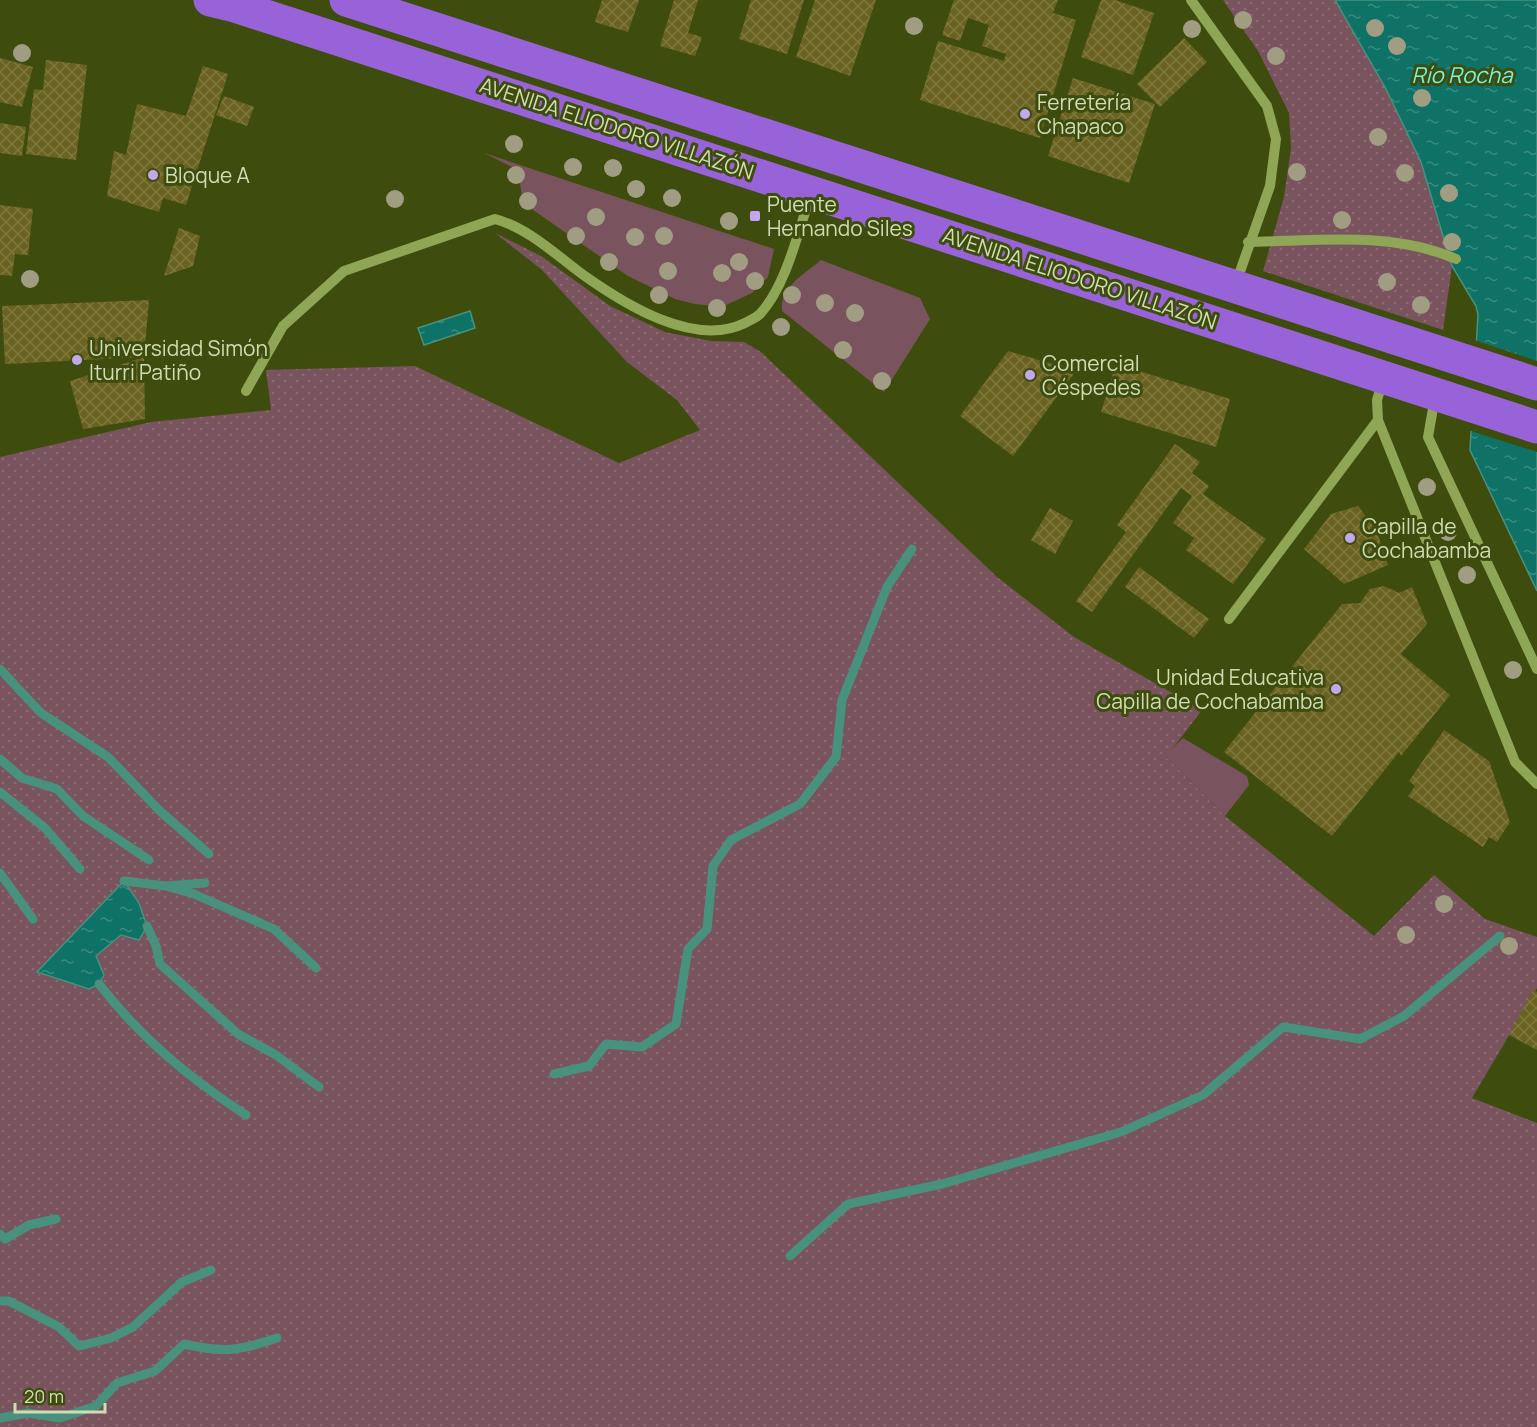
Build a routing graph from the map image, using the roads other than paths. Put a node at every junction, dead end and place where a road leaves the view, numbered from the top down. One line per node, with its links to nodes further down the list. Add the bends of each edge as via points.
1 (210, 0): 4 (highway, AVENIDA ELIODORO VILLAZÓN)
2 (346, 0): 7 (highway, AVENIDA ELIODORO VILLAZÓN)
3 (1191, 0): 5 (street, via 1267,106 1276,139 1270,186)
4 (813, 191): 8 (highway, AVENIDA ELIODORO VILLAZÓN); 10 (street, via 775,294 759,316 729,330 706,332 676,325 610,295 514,224 495,219 344,272 284,326)
5 (1248, 242): 6 (street, via 1364,240 1430,248); 7 (street)
6 (1456, 259)
7 (1235, 285): 9 (highway, AVENIDA ELIODORO VILLAZÓN)
8 (1384, 377): 11 (highway, AVENIDA ELIODORO VILLAZÓN); 12 (street, via 1377,400)
9 (1537, 384)
10 (246, 391)
11 (1443, 397): 13 (highway, AVENIDA ELIODORO VILLAZÓN); 15 (street, via 1430,414 1428,437)
12 (1378, 420): 14 (street); 16 (street, via 1515,762)
13 (1537, 427)
14 (1229, 619)
15 (1537, 669)
16 (1537, 784)

